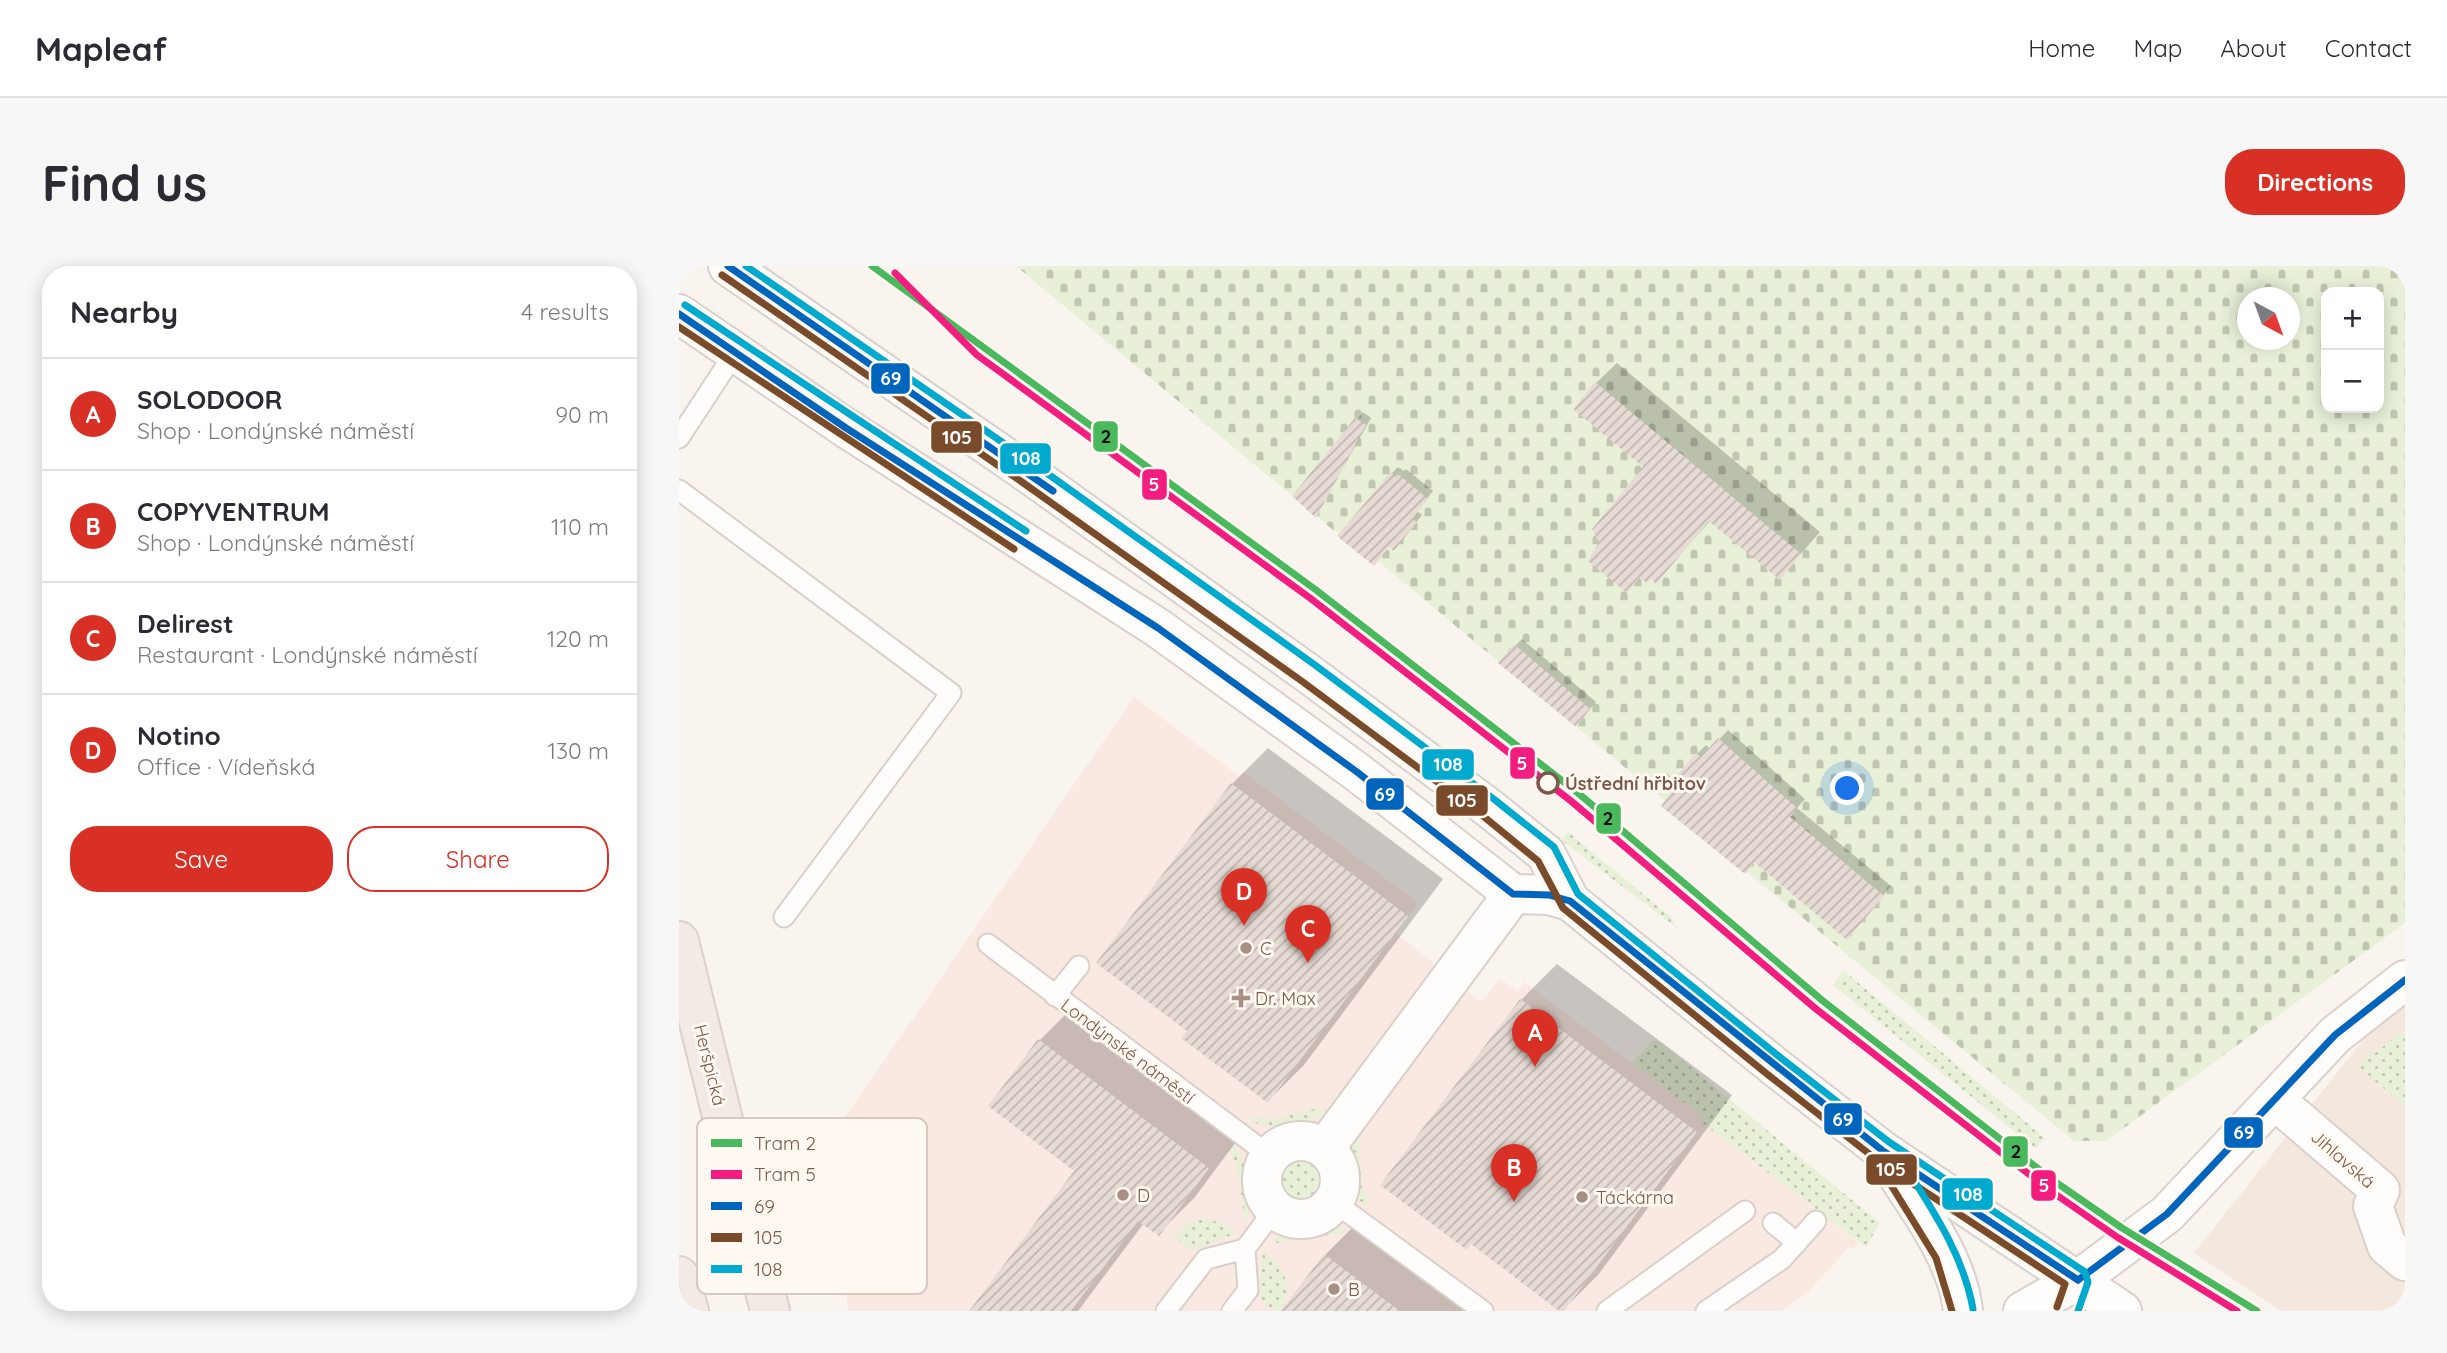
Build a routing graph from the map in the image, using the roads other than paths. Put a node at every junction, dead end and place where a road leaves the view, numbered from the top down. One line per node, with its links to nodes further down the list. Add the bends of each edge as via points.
1 (727, 266): 7 (main road, via 1039,481 1489,808 1546,854)
2 (679, 314): 3 (main road)
3 (736, 351): 4 (lane); 6 (main road, via 846,428 1158,628 1357,772)
4 (679, 438)
5 (679, 490): 8 (lane, via 951,692)
6 (1513, 894): 7 (main road); 16 (main road)
7 (1570, 901): 17 (main road)
8 (784, 917)
9 (679, 942): 15 (highway, Heršpická)
10 (988, 944): 13 (lane, Londýnské náměstí)
11 (1079, 966): 13 (lane)
12 (2405, 980): 14 (main road, via 2336,1035)
13 (1055, 996): 18 (lane, Londýnské náměstí)
14 (2275, 1100): 26 (main road, Jihlavská, via 2380,1190 2373,1206 2387,1246); 29 (main road, via 2167,1214)
15 (722, 1118)
16 (1325, 1148): 18 (main road, via 1314,1142 1290,1142); 19 (main road, via 1341,1180)
17 (1883, 1151): 29 (main road); 37 (main road, via 1944,1252 1960,1287)
18 (1270, 1156): 20 (main road, via 1263,1190)
19 (1333, 1202): 20 (main road, via 1313,1217 1300,1219); 34 (lane)
20 (1275, 1209): 25 (lane)
21 (1745, 1212): 35 (lane)
22 (1817, 1221): 24 (lane)
23 (1773, 1223): 24 (lane)
24 (1797, 1243): 36 (lane, via 1782,1259)
25 (1245, 1249): 32 (lane, via 1206,1259); 33 (lane, via 1248,1290)
26 (2405, 1261)
27 (679, 1276): 30 (highway)
28 (766, 1294): 31 (highway, Heršpická)
29 (2072, 1296): 38 (main road); 39 (main road)
30 (689, 1311)
31 (770, 1311)
32 (1166, 1311)
33 (1232, 1311)
34 (1483, 1311)
35 (1607, 1311)
36 (1706, 1311)
37 (1963, 1311)
38 (2023, 1311)
39 (2122, 1311)

